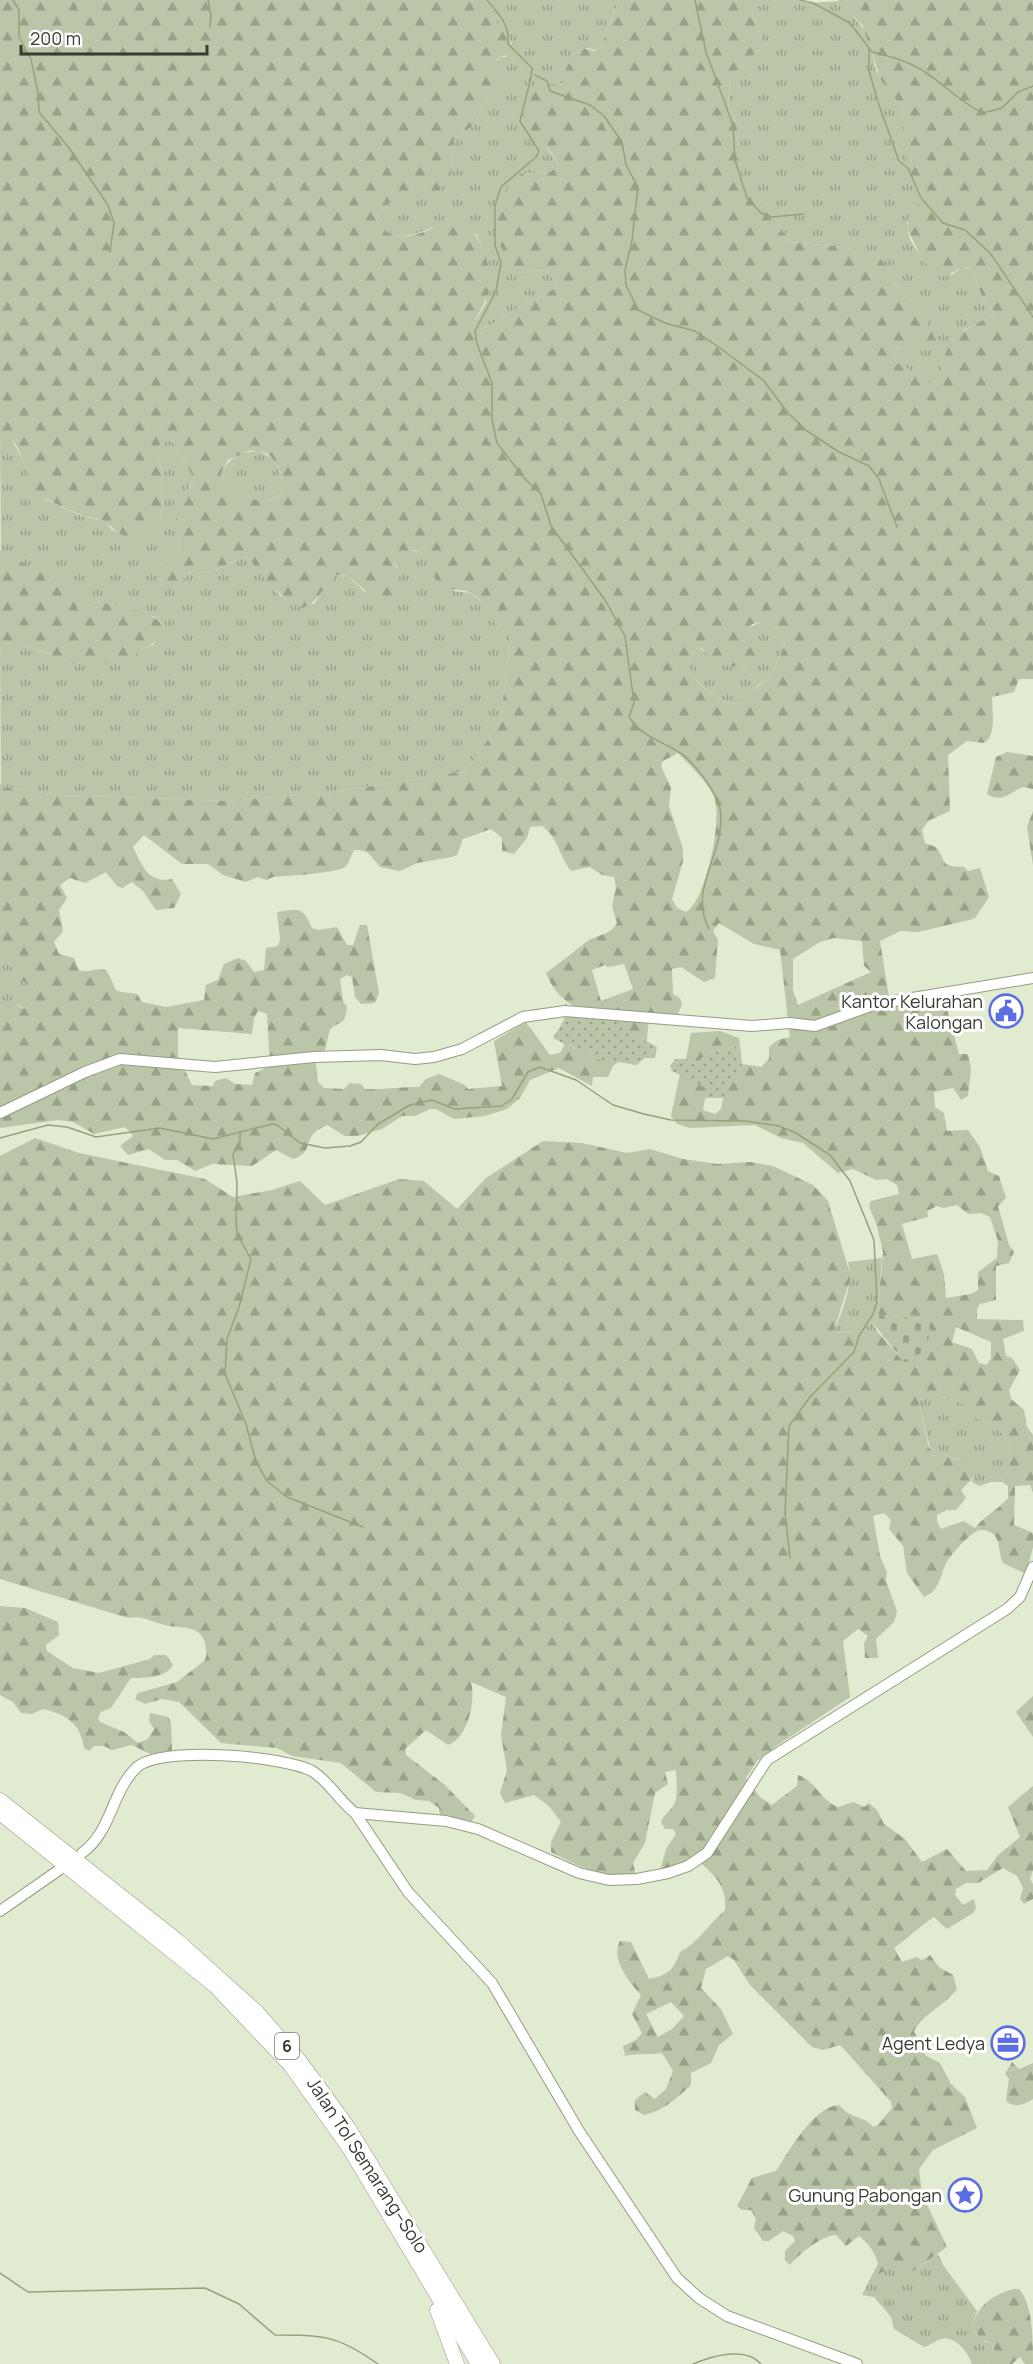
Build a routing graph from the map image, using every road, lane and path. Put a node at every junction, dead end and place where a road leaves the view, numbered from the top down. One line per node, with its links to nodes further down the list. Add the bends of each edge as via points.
1 (1033, 978): 2 (street, via 876,1004 815,1026 752,1026 565,1011 524,1017 462,1049 434,1057 314,1057 215,1067 120,1059)
2 (0, 1113)
3 (1033, 1567): 6 (street, via 1020,1597 1007,1609 767,1760 707,1853 688,1866 637,1879 609,1880 579,1873 478,1830 446,1821)
4 (0, 1800): 13 (highway, Jalan Tol Semarang–Solo / 6, via 170,1934 257,2012 300,2061 348,2127)
5 (0, 1813): 10 (highway, Jalan Tol Semarang–Solo / 6, via 174,1951 248,2018 324,2110)
6 (365, 1820): 7 (street, via 314,1772 285,1762 197,1755 150,1761 135,1769 104,1832); 14 (street, via 408,1892 492,1983 585,2141 676,2278 727,2316)
7 (82, 1853)
8 (59, 1870): 9 (street)
9 (0, 1911)
10 (400, 2233): 11 (highway, via 444,2325); 12 (highway, Jalan Tol Semarang–Solo / 6)
11 (457, 2364)
12 (478, 2364)
13 (493, 2364)
14 (857, 2364)

